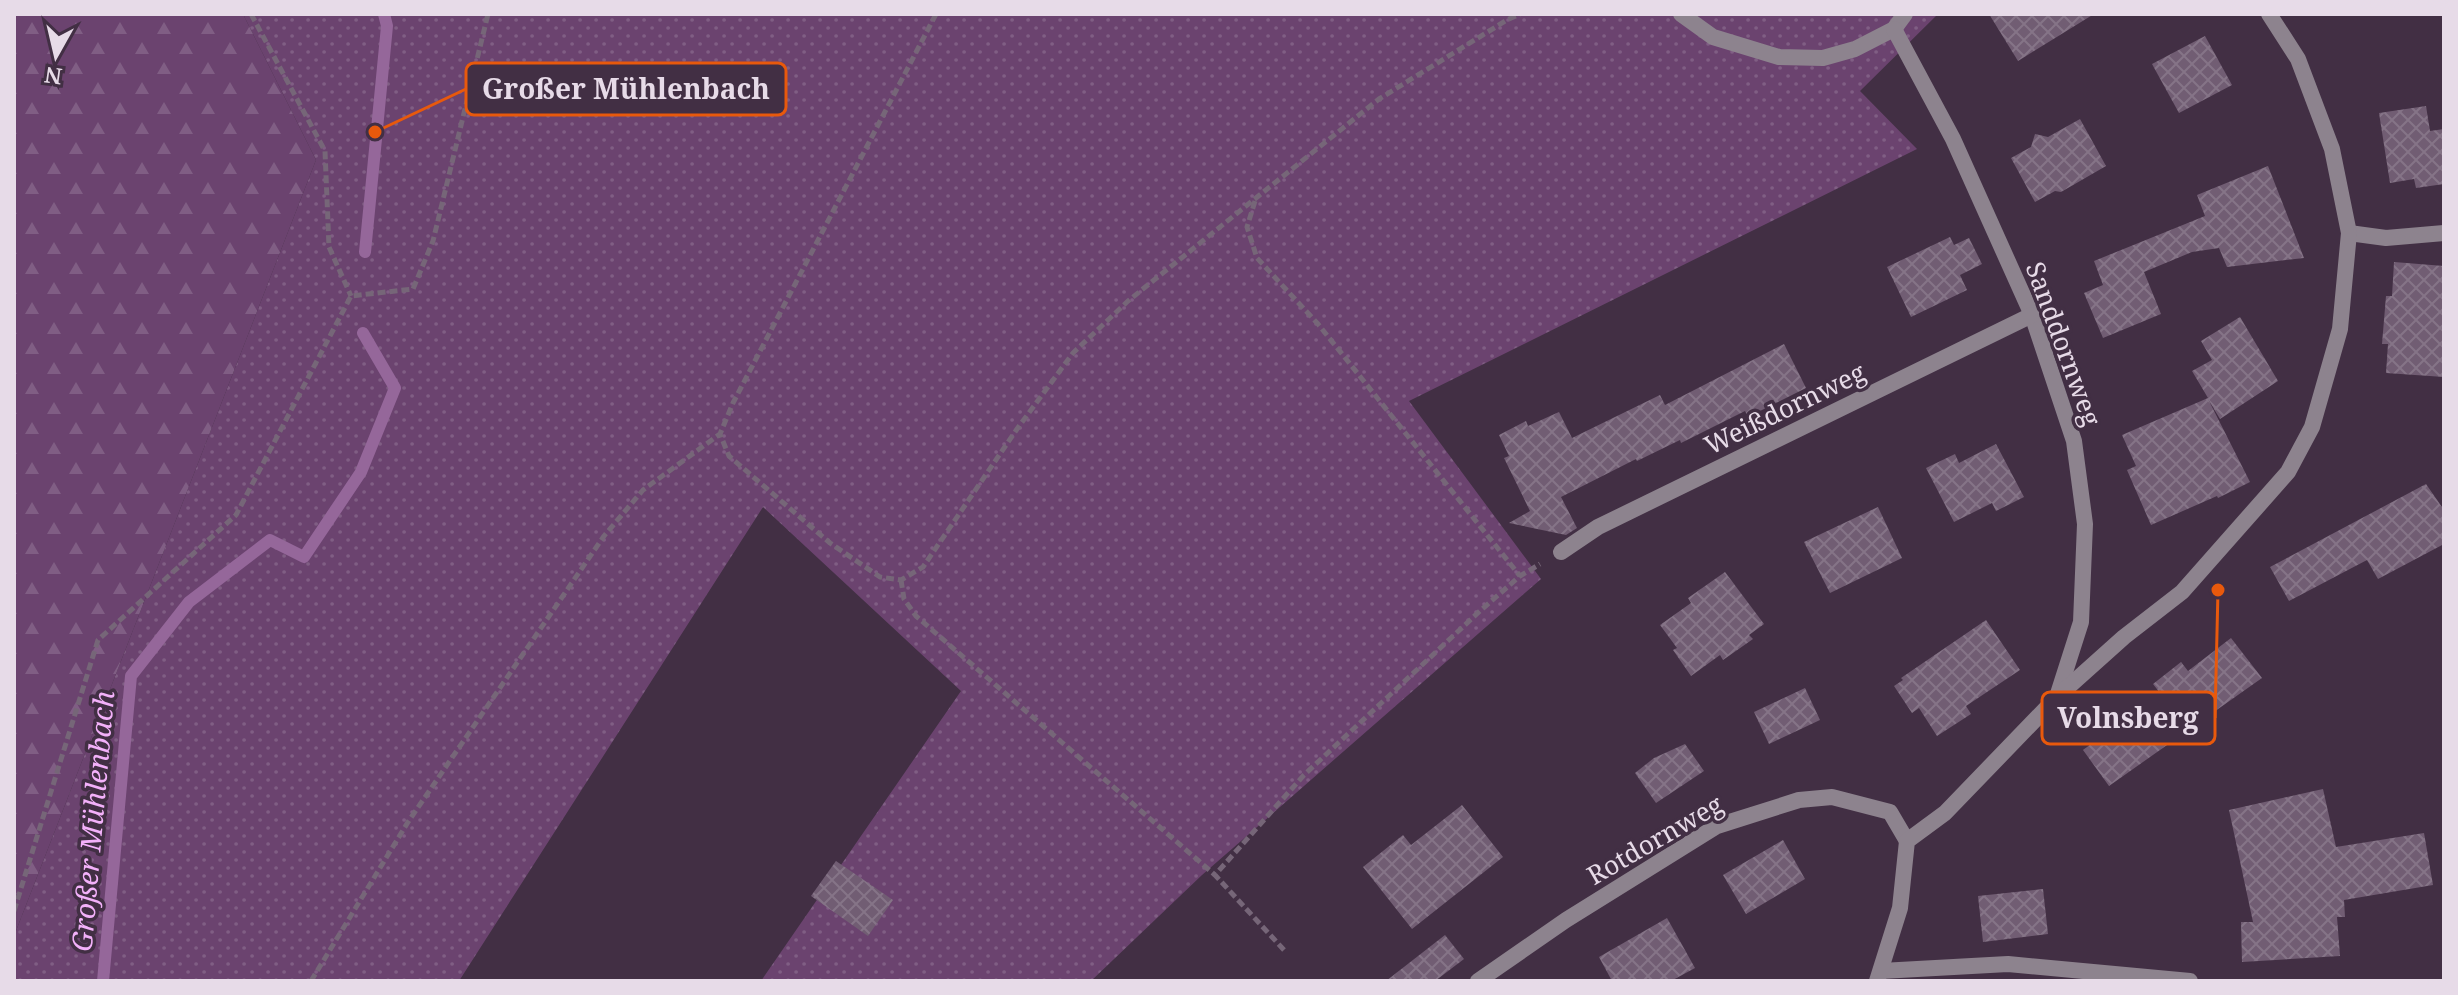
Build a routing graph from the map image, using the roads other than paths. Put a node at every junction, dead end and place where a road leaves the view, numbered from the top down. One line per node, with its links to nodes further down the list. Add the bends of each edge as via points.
1 (1681, 14): 4 (street, via 1713,37 1779,57 1823,58)
2 (1905, 14): 4 (street)
3 (2269, 14): 5 (street, via 2298,59 2332,149)
4 (1894, 29): 7 (street, Sanddornweg, via 1953,139)
5 (2349, 233): 6 (street, via 2386,238); 9 (street, via 2340,329 2312,427 2288,472 2182,592)
6 (2444, 233)
7 (2032, 315): 8 (street, Weißdornweg, via 1598,527); 9 (street, Sanddornweg, via 2074,441 2085,524 2081,622)
8 (1561, 552)
9 (2057, 697): 10 (street, via 1945,813)
10 (1907, 841): 11 (street, via 1900,908); 12 (street, Rotdornweg, via 1890,812 1832,797 1749,814 1717,826)
11 (1879, 976): 13 (street, via 2008,964)
12 (1478, 981)
13 (2190, 981)

